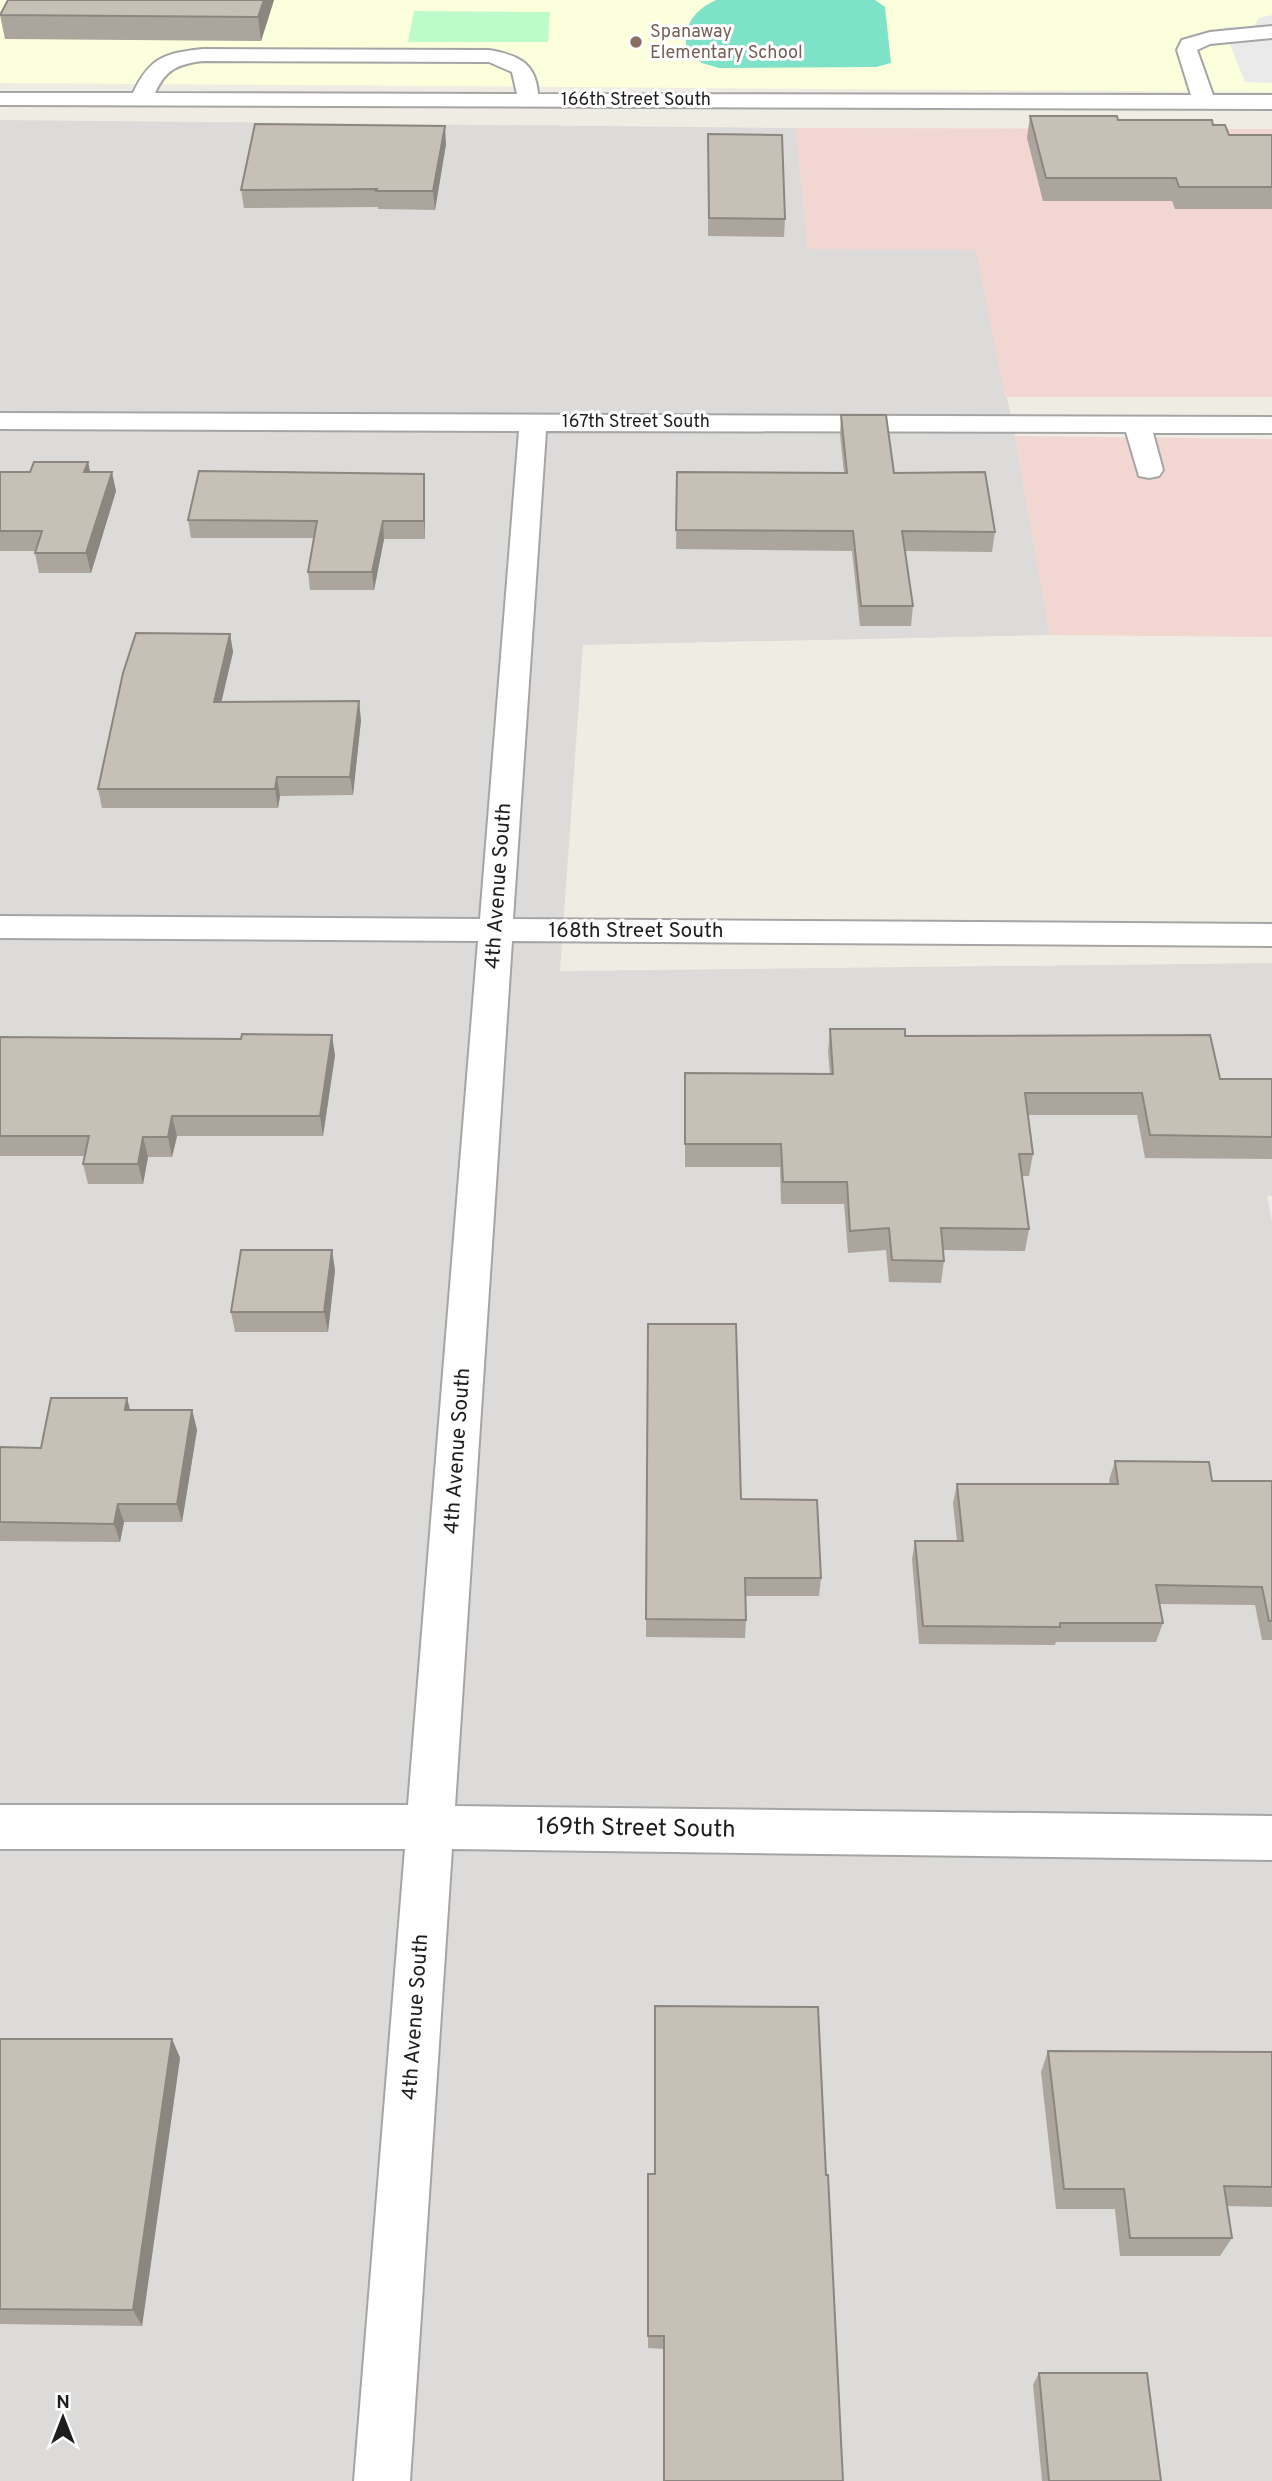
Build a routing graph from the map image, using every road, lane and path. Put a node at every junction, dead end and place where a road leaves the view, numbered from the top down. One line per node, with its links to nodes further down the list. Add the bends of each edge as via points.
1 (1272, 32): 5 (street, via 1209,37 1189,44)
2 (0, 99): 3 (street, 166th Street South)
3 (141, 99): 4 (street, 166th Street South); 4 (street, via 157,67 203,55 489,56 523,69)
4 (528, 100): 5 (street, 166th Street South)
5 (1204, 102): 6 (street, 166th Street South)
6 (1272, 102)
7 (0, 421): 8 (street, 167th Street South)
8 (533, 422): 9 (street, 167th Street South); 13 (street, 4th Avenue South)
9 (1137, 424): 10 (street, 167th Street South); 11 (street)
10 (1272, 425)
11 (1149, 470)
12 (0, 927): 13 (street, 168th Street South)
13 (496, 930): 14 (street, 168th Street South); 16 (street, 4th Avenue South)
14 (1272, 935)
15 (0, 1827): 16 (street, 169th Street South)
16 (430, 1827): 17 (street, 169th Street South); 18 (street, 4th Avenue South)
17 (1272, 1838)
18 (382, 2481)

